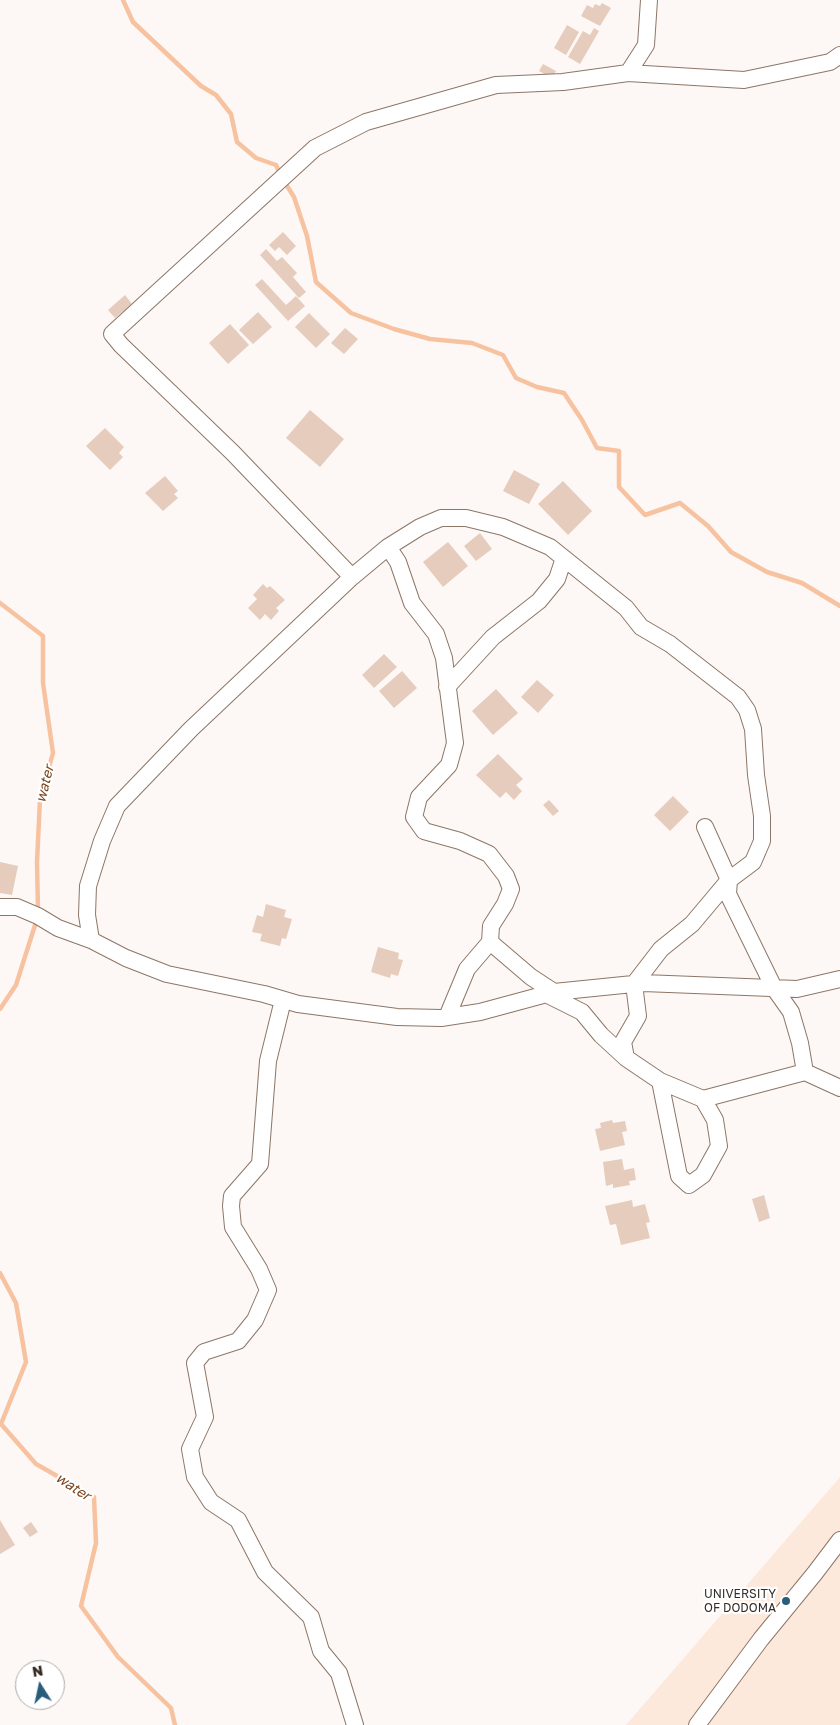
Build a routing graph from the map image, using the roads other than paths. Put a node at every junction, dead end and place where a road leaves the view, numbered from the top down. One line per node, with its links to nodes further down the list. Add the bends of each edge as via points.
1 (649, 0): 3 (street, via 646,45)
2 (840, 55): 3 (street, via 830,62 744,80)
3 (628, 73): 6 (street, via 563,82 496,85 366,122 315,148 112,334)
4 (388, 547): 5 (street, via 441,518 466,518 503,527 550,547); 6 (street); 7 (street, via 398,562 412,603 436,634 444,658)
5 (564, 558): 7 (street, via 557,579 539,601 493,637); 9 (street, via 626,608 641,627 670,644 738,697 748,710 753,729 762,841 753,862)
6 (352, 577): 11 (street, via 191,729 117,806 88,886 87,915)
7 (447, 687): 12 (street, via 455,743 449,765 419,797 414,817 424,831 460,841 489,854 506,876 511,889 491,926)
8 (705, 827): 9 (street)
9 (728, 880): 14 (street, via 692,924 661,948); 15 (street, via 728,894)
10 (0, 907): 11 (street, via 17,907)
11 (91, 940): 17 (street, via 167,974)
12 (490, 942): 16 (street); 18 (street, via 467,969)
13 (840, 979): 15 (street, via 797,989)
14 (634, 984): 15 (street); 16 (street); 19 (street, via 638,1016 623,1042)
15 (774, 988): 20 (street, via 791,1012)
16 (550, 993): 18 (street, via 480,1012); 19 (street, via 582,1012)
17 (283, 1000): 18 (street, via 389,1016); 27 (street, via 268,1061 260,1164 232,1196 231,1206 232,1227 259,1269 268,1290 255,1320 238,1341 204,1352 195,1363 205,1417 190,1449 195,1477 211,1502 238,1520 265,1572 311,1617 321,1651 339,1673)
18 (447, 1017)
19 (626, 1058): 21 (street)
20 (806, 1072): 22 (street); 23 (street)
21 (660, 1081): 24 (street); 25 (street, via 679,1176 690,1185 703,1175 719,1146)
22 (840, 1088)
23 (738, 1090): 24 (street); 25 (street, via 722,1106)
24 (703, 1098): 25 (street)
25 (715, 1120)
26 (840, 1540): 28 (street)
27 (355, 1725)
28 (698, 1725)

